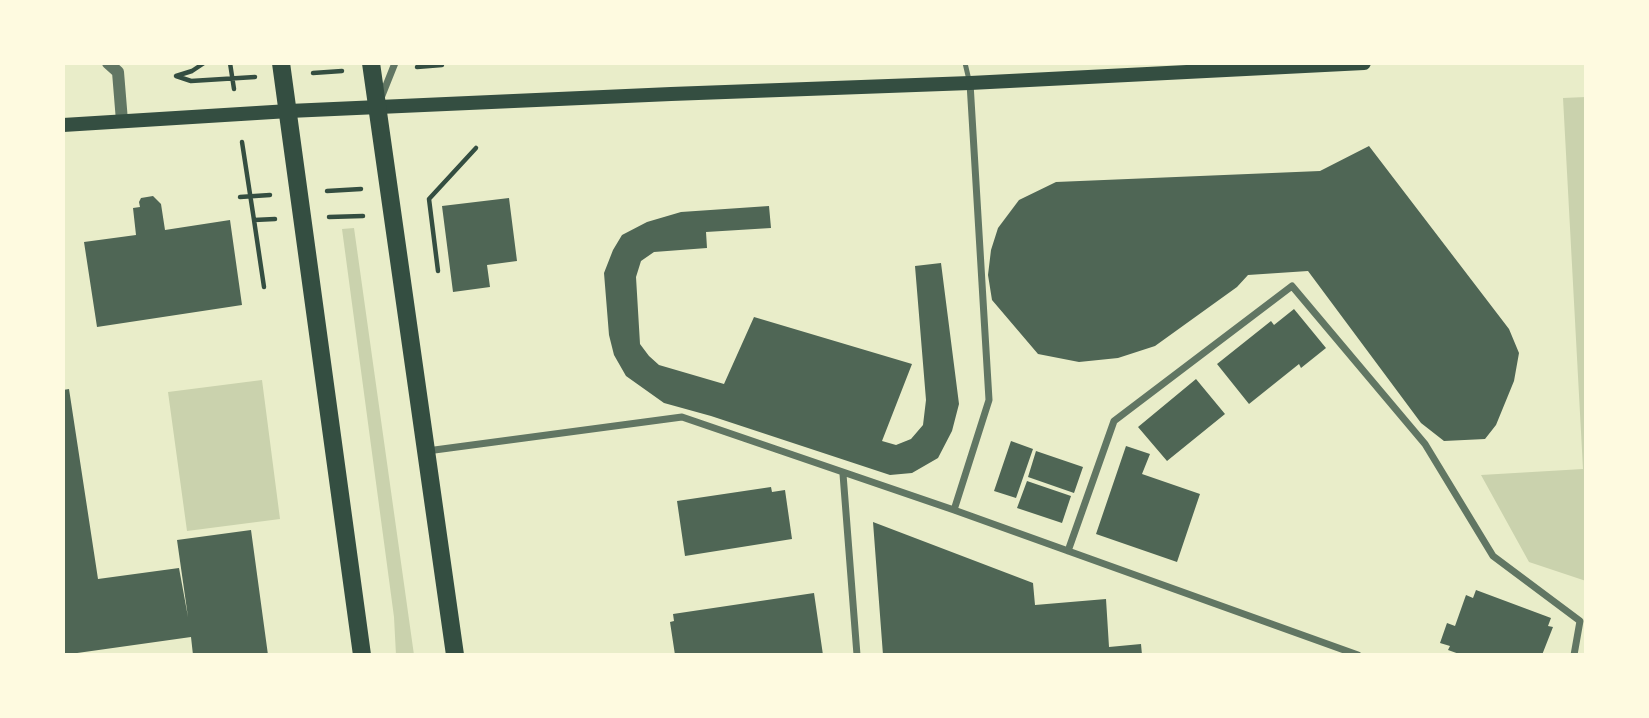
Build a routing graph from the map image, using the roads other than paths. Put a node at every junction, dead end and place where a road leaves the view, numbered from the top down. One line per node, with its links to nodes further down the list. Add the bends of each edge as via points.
1 (108, 63): 10 (street, via 118,72)
2 (281, 63): 9 (main road)
3 (370, 63): 8 (main road)
4 (395, 63): 8 (street)
5 (965, 63): 7 (lane)
6 (1364, 63): 7 (main road)
7 (970, 83): 8 (main road); 14 (street, via 989,400)
8 (377, 107): 9 (main road); 12 (main road)
9 (289, 111): 10 (main road); 16 (main road)
10 (122, 121): 11 (main road)
11 (63, 125)
12 (426, 451): 13 (street, via 682,418); 17 (main road)
13 (843, 474): 14 (street); 18 (street)
14 (954, 510): 15 (street)
15 (1068, 551): 19 (street); 20 (street, via 1114,421 1292,286 1425,444 1493,556 1580,621)
16 (362, 655)
17 (455, 655)
18 (856, 655)
19 (1358, 655)
20 (1574, 655)

